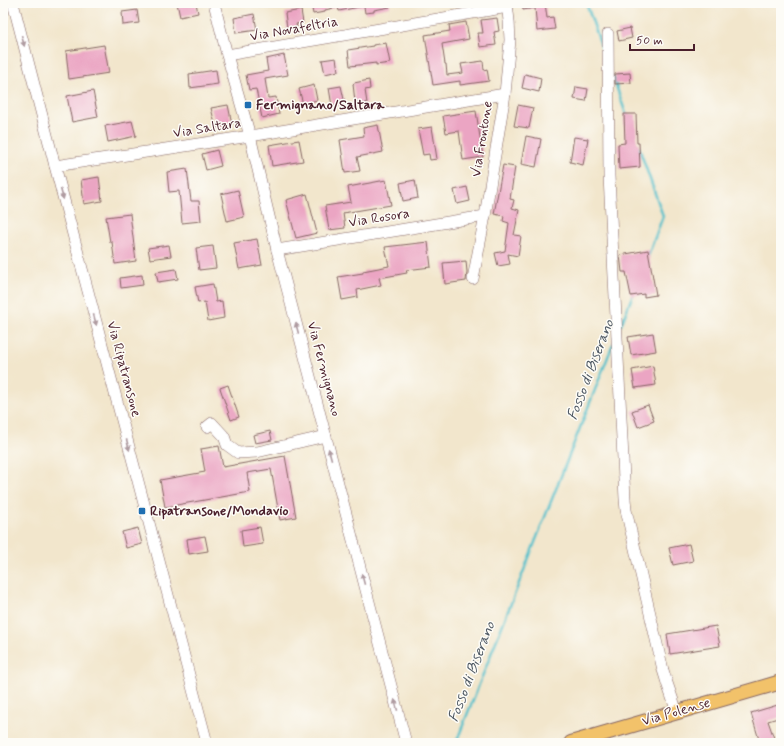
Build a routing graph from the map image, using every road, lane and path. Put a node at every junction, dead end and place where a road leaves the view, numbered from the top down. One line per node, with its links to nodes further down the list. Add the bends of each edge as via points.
1 (13, 3): 8 (street, Via Ripatransone, one-way to 8)
2 (214, 3): 5 (street, Via Fermignano)
3 (507, 5): 5 (street, Via Novafeltria); 6 (street, Via Frontone, via 510,40)
4 (608, 34): 15 (street, via 609,176 626,510 663,670)
5 (228, 55): 7 (street, Via Fermignano)
6 (505, 94): 7 (street, Via Saltara); 9 (street, Via Frontone)
7 (250, 136): 8 (street, Via Saltara); 10 (street, Via Fermignano)
8 (55, 166): 16 (street, Via Ripatransone, one-way to 16)
9 (485, 216): 10 (street, Via Rosora); 11 (street, Via Frontone)
10 (277, 250): 13 (street, Via Fermignano, one-way to 10)
11 (473, 279)
12 (207, 426): 13 (street, via 212,423 224,436 227,445 238,454)
13 (326, 436): 17 (street, Via Fermignano, one-way to 13)
14 (781, 682): 15 (main road, Via Polense)
15 (677, 712): 18 (main road, Via Polense)
16 (207, 743)
17 (406, 743)
18 (571, 743)

